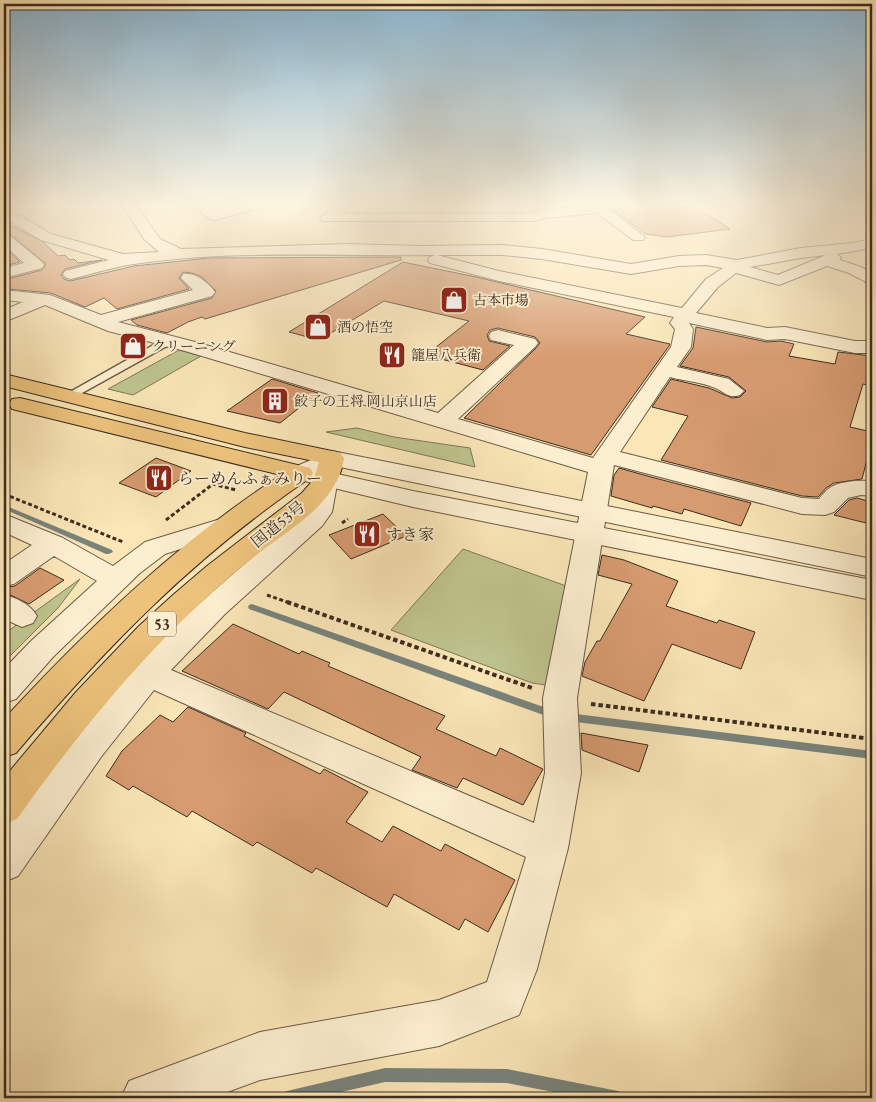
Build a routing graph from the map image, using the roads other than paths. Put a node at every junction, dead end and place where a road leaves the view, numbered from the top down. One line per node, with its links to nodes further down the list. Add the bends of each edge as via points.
1 (26, 256): 15 (street, via 36,265)
2 (113, 256): 9 (street)
3 (171, 256): 12 (street)
4 (252, 256): 12 (street)
5 (427, 256): 20 (street, via 453,266)
6 (556, 256): 13 (street, via 631,269 706,260)
7 (791, 256): 10 (street)
8 (835, 256): 11 (street)
9 (129, 259): 12 (street); 16 (street)
10 (773, 259): 13 (street); 14 (street)
11 (828, 260): 14 (street); 17 (street)
12 (178, 265): 22 (street, via 206,292)
13 (735, 266): 14 (street, via 779,280); 20 (street, via 712,283)
14 (809, 269)
15 (4, 273)
16 (71, 274)
17 (872, 280)
18 (4, 295): 19 (street)
19 (44, 299): 21 (street); 22 (street)
20 (685, 315): 25 (street, via 768,334 786,333); 26 (street, via 679,323 684,329 681,347)
21 (4, 317)
22 (100, 321): 24 (street)
23 (498, 336): 31 (street, via 528,343)
24 (174, 342): 29 (lane, via 161,345); 31 (street)
25 (872, 348)
26 (665, 370): 28 (street, via 722,383); 33 (street)
27 (4, 380): 29 (highway)
28 (733, 392)
29 (69, 396): 34 (highway, via 245,440)
30 (4, 400): 32 (highway)
31 (442, 421): 33 (street)
32 (248, 460): 34 (highway); 36 (highway, via 264,477)
33 (604, 462): 35 (street, via 802,506 824,507 840,492 861,488); 38 (street)
34 (320, 470): 36 (highway, 53); 38 (street); 45 (street, via 319,512 313,520 237,586); 48 (highway, 国道53号 / 53, via 297,511 180,607 98,689)
35 (872, 490)
36 (263, 497): 39 (highway, 国道53号 / 53)
37 (4, 522): 40 (street)
38 (591, 523): 41 (street); 44 (street); 49 (street, via 560,698 563,773)
39 (228, 525): 43 (street, via 155,548); 47 (highway, 国道53号 / 53, via 108,630 62,676)
40 (53, 544): 42 (street); 43 (street)
41 (872, 568)
42 (4, 577)
43 (117, 580): 46 (street, via 42,649)
44 (872, 590)
45 (150, 674): 49 (street); 50 (street, via 100,732)
46 (4, 690)
47 (4, 743)
48 (4, 807)
49 (548, 848): 51 (street, via 515,969 503,999 439,1023 260,1056)
50 (4, 863)
51 (146, 1098)

